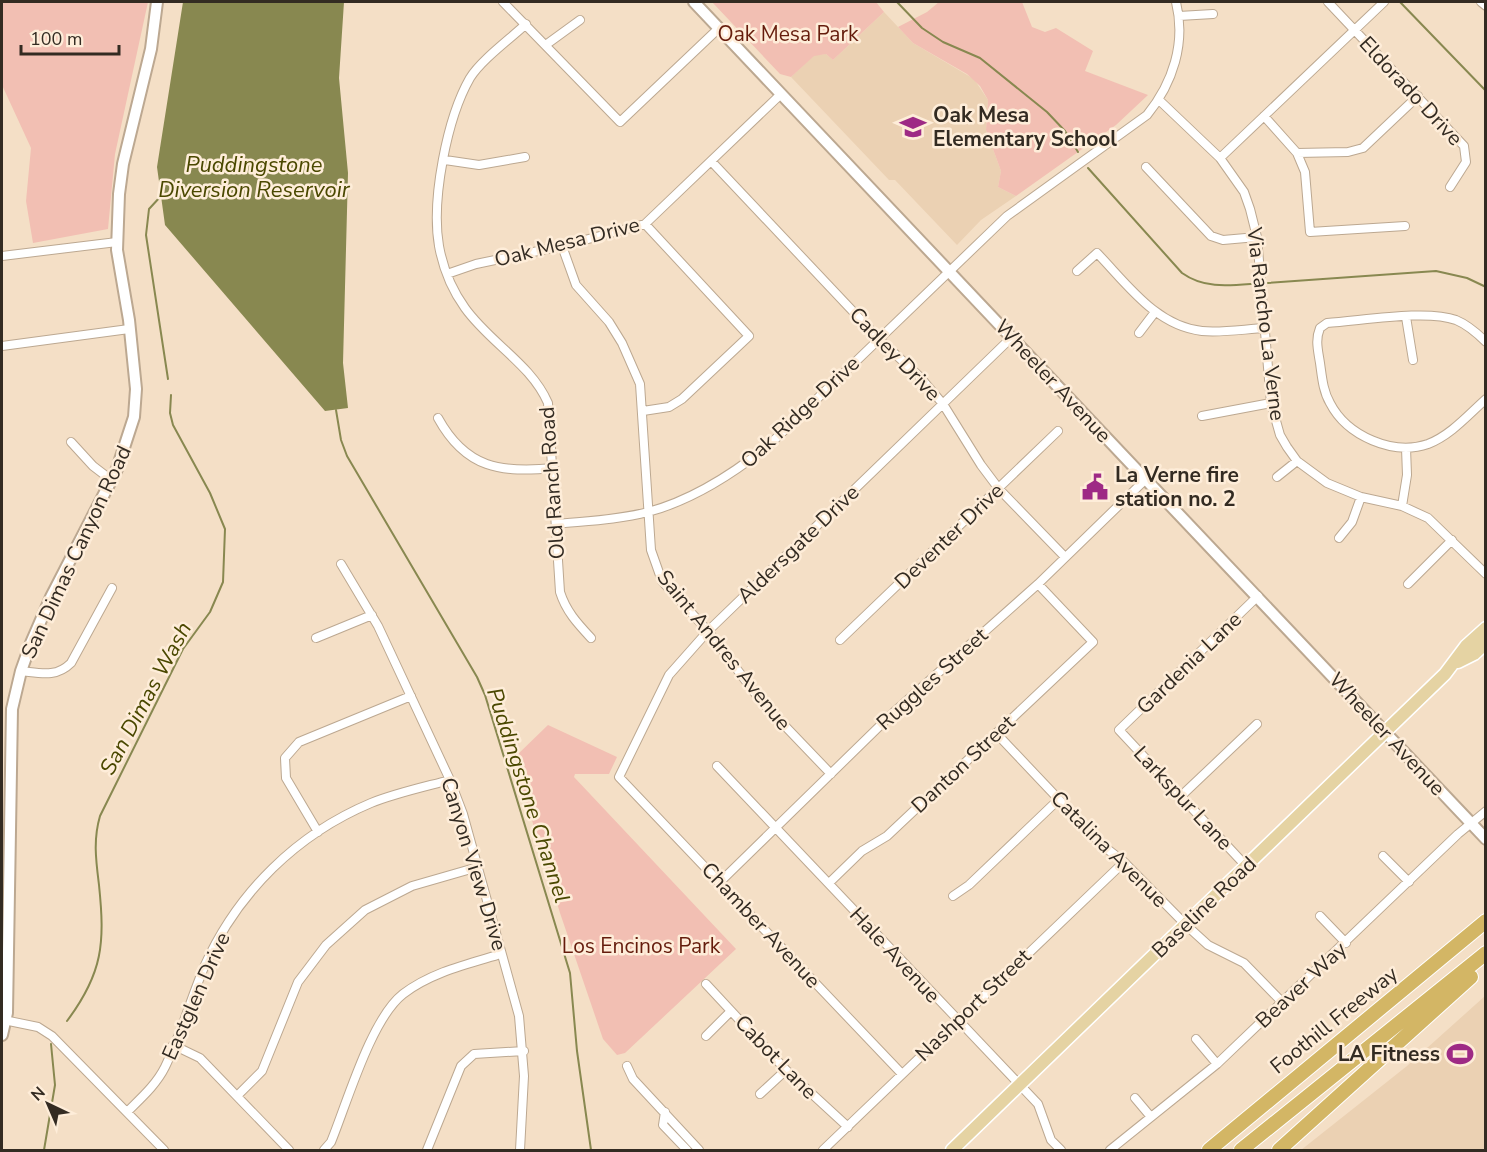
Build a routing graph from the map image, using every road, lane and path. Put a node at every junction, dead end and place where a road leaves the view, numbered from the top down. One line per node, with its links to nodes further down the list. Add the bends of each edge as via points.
1 (157, 2): 30 (main road, San Dimas Canyon Road, via 151,49 123,164)
2 (503, 2): 12 (street)
3 (694, 2): 13 (main road, Wheeler Avenue)
4 (1176, 2): 10 (street)
5 (1328, 2): 14 (street, Eldorado Drive)
6 (1384, 2): 14 (street)
7 (1481, 2): 8 (street)
8 (1485, 6)
9 (1214, 14): 10 (street)
10 (1179, 16): 18 (street, via 1175,64)
11 (580, 20): 15 (street)
12 (526, 24): 15 (street); 23 (street, Old Ranch Road, via 472,75 458,103)
13 (719, 28): 15 (street, via 620,122); 16 (main road, Wheeler Avenue)
14 (1354, 30): 17 (street, Eldorado Drive); 19 (street)
15 (547, 44)
16 (781, 94): 24 (street, Oak Mesa Drive); 33 (main road, Wheeler Avenue)
17 (1418, 96): 20 (street, via 1363,148); 26 (street, Eldorado Drive, via 1464,146 1466,162)
18 (1159, 100): 22 (street, Via Rancho La Verne); 33 (street, Oak Ridge Drive, via 1130,129 1024,201)
19 (1264, 116): 20 (street); 22 (street)
20 (1297, 153): 28 (street, via 1305,172 1310,232)
21 (525, 157): 23 (street, via 479,165)
22 (1220, 158): 29 (street, Via Rancho La Verne, via 1244,192)
23 (445, 160): 35 (street, Old Ranch Road, via 437,214 439,246)
24 (711, 161): 27 (street, Oak Mesa Drive); 42 (street, Cadley Drive)
25 (1146, 167): 29 (street, via 1211,236 1223,240)
26 (1450, 187)
27 (645, 224): 31 (street, Oak Mesa Drive); 49 (street, via 749,336 682,399 669,407)
28 (1405, 226)
29 (1257, 237): 38 (street, Via Rancho La Verne)
30 (117, 242): 32 (street); 39 (main road, San Dimas Canyon Road)
31 (562, 246): 35 (street, Oak Mesa Drive); 49 (street, Saint Andres Avenue, via 576,285 622,343 639,384)
32 (2, 256)
33 (949, 270): 41 (main road, Wheeler Avenue); 42 (street, Oak Ridge Drive)
34 (1077, 271): 36 (street, via 1097,253)
35 (447, 274): 56 (street, Old Ranch Road, via 452,290 478,326 542,388 548,403)
36 (1155, 312): 38 (street, via 1187,329); 40 (street)
37 (1406, 317): 43 (street, via 1457,321 1473,329); 45 (street); 54 (street, via 1327,323 1316,338 1324,388 1339,417 1368,439)
38 (1266, 328): 47 (street, Via Rancho La Verne)
39 (129, 329): 44 (street); 58 (main road, San Dimas Canyon Road, via 136,389 134,417 126,447)
40 (1139, 333)
41 (1012, 338): 48 (street, Aldersgate Drive); 59 (main road, Wheeler Avenue)
42 (879, 339): 48 (street, Cadley Drive); 63 (street, Oak Ridge Drive, via 742,467 688,497)
43 (1485, 342)
44 (2, 346)
45 (1413, 360)
46 (1485, 399): 54 (street, via 1443,436)
47 (1271, 403): 50 (street); 55 (street, Via Rancho La Verne, via 1280,435)
48 (943, 404): 60 (street, Cadley Drive); 76 (street, Aldersgate Drive)
49 (643, 411): 63 (street, Saint Andres Avenue)
50 (1202, 416)
51 (438, 418): 56 (street, via 452,439 483,464 512,470)
52 (1058, 431): 60 (street, Deventer Drive)
53 (71, 442): 58 (street)
54 (1406, 448): 62 (street)
55 (1297, 460): 57 (street); 61 (street, Via Rancho La Verne, via 1327,483)
56 (554, 468): 64 (street, Old Ranch Road)
57 (1277, 477)
58 (110, 479): 82 (main road, San Dimas Canyon Road, via 51,597)
59 (1146, 479): 67 (street, Ruggles Street); 73 (main road, Wheeler Avenue)
60 (999, 489): 67 (street, Cadley Drive); 79 (street, Deventer Drive)
61 (1361, 497): 62 (street, Via Rancho La Verne); 65 (street, via 1352,522)
62 (1402, 506): 66 (street, Via Rancho La Verne, via 1428,518)
63 (648, 512): 64 (street, Oak Ridge Drive); 76 (street, Saint Andres Avenue, via 651,550 662,581)
64 (556, 524): 78 (street, Old Ranch Road, via 560,592 564,605)
65 (1340, 538)
66 (1452, 540): 69 (street, Via Rancho La Verne); 71 (street)
67 (1065, 556): 70 (street, Ruggles Street)
68 (341, 564): 74 (street, Canyon View Drive)
69 (1485, 574)
70 (1038, 584): 87 (street, Danton Street, via 1093,642); 90 (street, Ruggles Street, via 894,712)
71 (1408, 584)
72 (112, 588): 82 (street, via 63,671 53,674)
73 (1258, 596): 85 (street, Gardenia Lane); 86 (main road, Wheeler Avenue)
74 (372, 615): 77 (street); 83 (street, Canyon View Drive)
75 (1485, 628): 81 (main road, Baseline Road)
76 (708, 631): 90 (street, Saint Andres Avenue, via 761,701); 91 (street, Aldersgate Drive, via 669,675)
77 (316, 638)
78 (591, 638)
79 (840, 640)
80 (1485, 643): 81 (main road, Baseline Road, via 1474,654)
81 (1456, 662): 86 (main road, Baseline Road)
82 (21, 670): 89 (main road, San Dimas Canyon Road, via 12,709)
83 (411, 696): 92 (street, Canyon View Drive); 98 (street, via 299,742 285,758 286,778)
84 (1257, 724): 93 (street)
85 (1119, 730): 93 (street, Larkspur Lane)
86 (1386, 732): 96 (main road, Wheeler Avenue); 103 (main road, Baseline Road)
87 (996, 733): 94 (street, Catalina Avenue); 106 (street, Danton Street, via 887,836 862,851)
88 (717, 766): 97 (street, Hale Avenue)
89 (6, 772): 120 (main road, San Dimas Canyon Road)
90 (831, 774): 97 (street, Ruggles Street)
91 (619, 777): 104 (street, Chamber Avenue)
92 (450, 780): 98 (street, Eastglen Drive, via 371,803); 102 (street, Canyon View Drive)
93 (1180, 796): 103 (street, Larkspur Lane)
94 (1058, 800): 101 (street, Catalina Avenue); 107 (street)
95 (1485, 811): 96 (street, Beaver Way)
96 (1471, 823): 99 (main road, Wheeler Avenue); 105 (street, Beaver Way)
97 (776, 828): 104 (street, Ruggles Street); 106 (street, Hale Avenue)
98 (318, 832): 125 (street, Eastglen Drive, via 269,871 237,909 206,964)
99 (1485, 839)
100 (1383, 856): 105 (street)
101 (1124, 862): 110 (street, Catalina Avenue); 121 (street, Nashport Street)
102 (478, 867): 114 (street, Canyon View Drive); 133 (street, via 403,890 365,910 326,945 298,982 262,1071)
103 (1246, 867): 110 (main road, Baseline Road)
104 (721, 881): 130 (street, Chamber Avenue)
105 (1409, 882): 112 (street, Beaver Way)
106 (829, 883): 121 (street, Hale Avenue)
107 (953, 896)
108 (1320, 916): 112 (street)
109 (1485, 921): 150 (highway, Foothill Freeway)
110 (1185, 925): 118 (street, Catalina Avenue, via 1208,945 1244,963); 131 (main road, Baseline Road)
111 (1485, 933): 151 (highway)
112 (1346, 943): 118 (street, Beaver Way)
113 (1485, 953): 152 (highway)
114 (501, 954): 126 (street, Canyon View Drive, via 519,1016); 141 (street, via 438,974 402,995 379,1024 331,1142)
115 (1485, 965): 116 (highway)
116 (1471, 977): 153 (highway); 154 (highway)
117 (706, 984): 119 (street, Cabot Lane)
118 (1283, 1004): 127 (street, Beaver Way)
119 (731, 1011): 123 (street); 129 (street, Cabot Lane)
120 (4, 1020): 122 (main road, San Dimas Canyon Road); 135 (street, via 38,1027 52,1036)
121 (957, 1020): 130 (street, Nashport Street); 131 (street, Hale Avenue)
122 (2, 1035)
123 (706, 1036)
124 (1196, 1039): 127 (street)
125 (173, 1045): 133 (street, via 200,1058); 135 (street, Eastglen Drive, via 152,1087)
126 (524, 1051): 142 (street, via 474,1054 460,1066); 143 (street, Canyon View Drive)
127 (1217, 1064): 137 (street, Beaver Way)
128 (627, 1066): 136 (street, via 633,1079)
129 (786, 1070): 132 (street); 138 (street, Cabot Lane)
130 (902, 1074): 138 (street, Nashport Street)
131 (1019, 1085): 147 (main road, Baseline Road); 148 (street, Hale Avenue, via 1038,1104)
132 (760, 1094)
133 (238, 1095): 140 (street)
134 (1135, 1098): 137 (street)
135 (127, 1112): 139 (street)
136 (665, 1112): 144 (street, via 663,1125); 145 (street)
137 (1150, 1117): 149 (street, Beaver Way)
138 (848, 1127): 146 (street, Nashport Street)
139 (164, 1150)
140 (289, 1150)
141 (324, 1150)
142 (427, 1150)
143 (520, 1150)
144 (687, 1150)
145 (699, 1150)
146 (823, 1150)
147 (952, 1150)
148 (1060, 1150)
149 (1110, 1150)
150 (1209, 1150)
151 (1222, 1150)
152 (1241, 1150)
153 (1254, 1150)
154 (1279, 1150)

